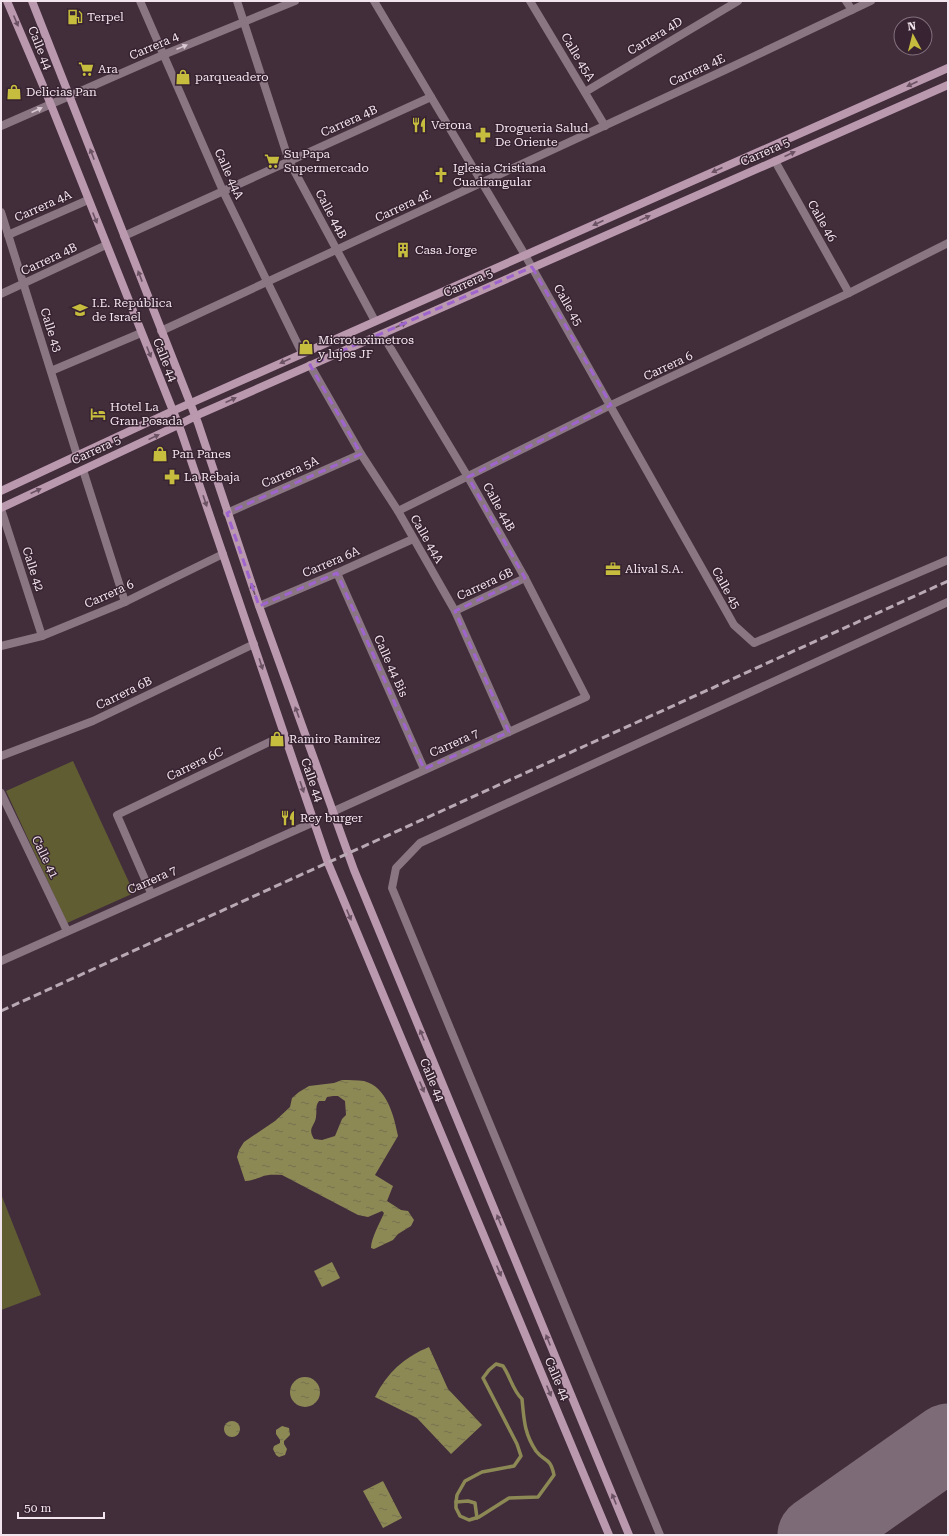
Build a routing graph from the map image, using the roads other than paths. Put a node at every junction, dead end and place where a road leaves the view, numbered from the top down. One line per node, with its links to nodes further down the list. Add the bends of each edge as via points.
1 (8, 1): 19 (main road, Calle 44, one-way to 19)
2 (32, 1): 17 (main road, Calle 44)
3 (140, 1): 13 (street, Calle 44A)
4 (237, 1): 12 (street, Calle 44B)
5 (295, 1): 12 (street, Carrera 4)
6 (374, 1): 18 (street, Calle 45)
7 (530, 1): 16 (street, Calle 45A)
8 (738, 1): 16 (street, Carrera 4D)
9 (846, 1): 11 (street)
10 (871, 1): 11 (street, Carrera 4E)
11 (852, 10): 21 (street, Carrera 4E)
12 (244, 22): 13 (street, Carrera 4, one-way to 12); 22 (street, Calle 44B)
13 (163, 55): 17 (street, Carrera 4); 25 (street, Calle 44A)
14 (948, 68): 33 (main road, Carrera 5, one-way to 33)
15 (948, 85): 23 (main road, Carrera 5, one-way to 15)
16 (585, 92): 21 (street, Calle 45A)
17 (69, 95): 19 (street, Carrera 4); 29 (main road, Calle 44, one-way to 17)
18 (431, 97): 22 (street, Carrera 4B); 24 (street, Calle 45)
19 (50, 104): 20 (street, Carrera 4, one-way to 19); 26 (main road, Calle 44)
20 (1, 126)
21 (605, 126): 24 (street, Carrera 4E)
22 (289, 161): 25 (street, Carrera 4B); 32 (street, Calle 44B)
23 (775, 161): 34 (main road, Carrera 5, one-way to 23); 37 (street, Calle 46)
24 (482, 182): 32 (street, Carrera 4E); 33 (street, Calle 45)
25 (223, 191): 29 (street, Carrera 4B); 35 (street, Calle 44A)
26 (88, 200): 28 (street, Carrera 4A); 31 (main road, Calle 44, one-way to 31)
27 (1, 212): 28 (street, Calle 43)
28 (8, 235): 36 (street, Calle 43)
29 (124, 236): 40 (main road, Calle 44, one-way to 29)
30 (948, 243): 37 (street, Carrera 6)
31 (106, 245): 36 (street, Carrera 4B); 41 (main road, Calle 44)
32 (336, 250): 35 (street, Carrera 4E); 39 (street, Calle 44B)
33 (525, 255): 34 (street, Calle 45); 39 (main road, Carrera 5)
34 (532, 268): 42 (main road, Carrera 5, one-way to 34); 47 (street, Calle 45)
35 (267, 282): 40 (street, Carrera 4E); 43 (street, Calle 44A)
36 (23, 284): 38 (street, Carrera 4B); 45 (street, Calle 43)
37 (849, 293): 47 (street, Carrera 6)
38 (1, 294)
39 (375, 321): 43 (main road, Carrera 5)
40 (161, 331): 46 (main road, Calle 44)
41 (141, 334): 45 (street); 48 (main road, Calle 44, one-way to 48)
42 (382, 334): 44 (main road, Carrera 5); 54 (street, Calle 44B)
43 (302, 353): 46 (main road, Carrera 5, one-way to 46)
44 (310, 365): 49 (main road, Carrera 5, one-way to 44); 51 (street, Calle 44A)
45 (51, 371): 52 (street, Calle 43)
46 (190, 403): 48 (main road, Carrera 5); 49 (main road, Calle 44)
47 (610, 405): 54 (street, Carrera 6); 61 (street, Calle 45, via 734,625 754,643)
48 (173, 411): 50 (main road, Calle 44); 52 (main road, Carrera 5)
49 (195, 416): 50 (main road, Carrera 5); 58 (main road, Calle 44)
50 (178, 425): 53 (main road, Carrera 5, one-way to 50); 60 (main road, Calle 44, one-way to 60)
51 (361, 454): 57 (street, Calle 44A); 58 (street, Carrera 5A)
52 (78, 455): 55 (main road, Carrera 5)
53 (83, 470): 56 (main road, Carrera 5, one-way to 53); 64 (street)
54 (468, 477): 57 (street, Carrera 6); 63 (street, Calle 44B)
55 (1, 491)
56 (1, 508): 68 (street, Calle 42)
57 (398, 511): 59 (street, Calle 44A)
58 (227, 513): 66 (main road, Calle 44, one-way to 58)
59 (413, 539): 62 (street, Carrera 6A); 67 (street, Calle 44A)
60 (223, 554): 64 (street, Carrera 6); 69 (main road, Calle 44)
61 (948, 560)
62 (337, 573): 66 (street, Carrera 6A); 75 (street, Calle 44 Bis)
63 (525, 578): 67 (street, Carrera 6B); 71 (street, Calle 44B)
64 (125, 602): 68 (street, Carrera 6)
65 (948, 602): 85 (street, via 420,843 396,868 392,888)
66 (259, 606): 78 (main road, Calle 44, one-way to 66)
67 (455, 611): 72 (street, Calle 44A)
68 (42, 636): 70 (street, Carrera 6)
69 (254, 644): 73 (main road, Calle 44, one-way to 73); 74 (street, Carrera 6B, via 93,721)
70 (1, 646)
71 (586, 697): 72 (street, Carrera 7)
72 (509, 732): 75 (street, Carrera 7)
73 (284, 735): 79 (main road, Calle 44, one-way to 79); 80 (street, Carrera 6C, via 118,815)
74 (1, 756)
75 (424, 770): 78 (street, Carrera 7)
76 (1, 793): 77 (street, Calle 41)
77 (4, 807): 81 (street, Calle 41)
78 (332, 812): 84 (main road, Calle 44, one-way to 78)
79 (314, 822): 80 (street, Carrera 7); 83 (main road, Calle 44, one-way to 83, via 334,880)
80 (151, 893): 81 (street, Carrera 7)
81 (68, 931): 82 (street, Carrera 7)
82 (1, 961)
83 (609, 1535)
84 (629, 1535)
85 (660, 1535)

